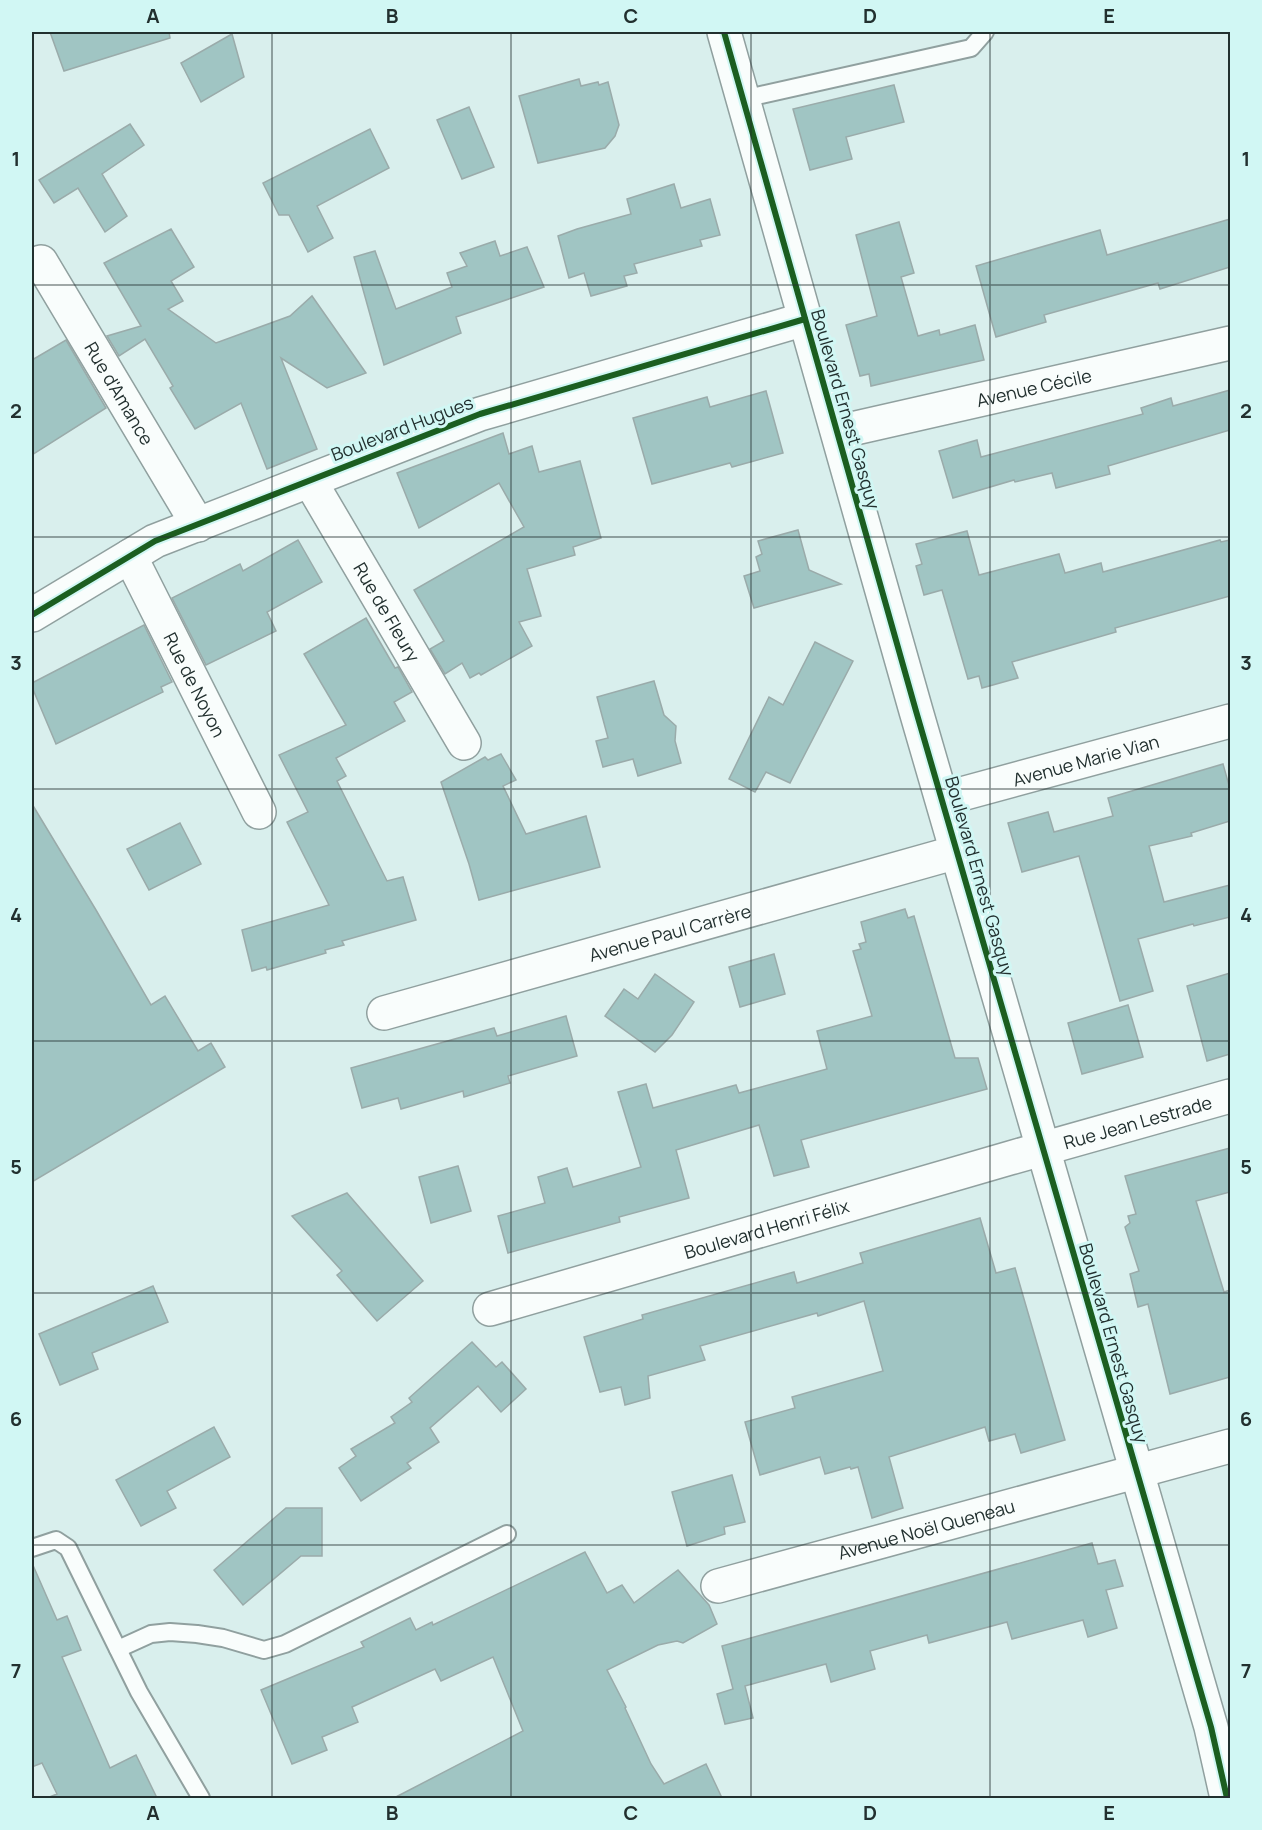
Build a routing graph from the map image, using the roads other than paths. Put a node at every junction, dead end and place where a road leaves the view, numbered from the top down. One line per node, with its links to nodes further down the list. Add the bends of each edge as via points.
1 (724, 32): 3 (street, Boulevard Ernest Gasquy)
2 (985, 32): 3 (lane, via 971,48)
3 (743, 99): 5 (street, Boulevard Ernest Gasquy)
4 (41, 262): 9 (street, Rue d'Amance)
5 (805, 319): 7 (street, Boulevard Ernest Gasquy); 8 (street, Boulevard Hugues, via 480,414)
6 (1230, 343): 7 (street, Avenue Cécile)
7 (838, 432): 14 (street, Boulevard Ernest Gasquy)
8 (310, 481): 9 (street, Boulevard Hugues); 13 (street, Rue de Fleury)
9 (198, 525): 10 (street, Boulevard Hugues, via 155,541)
10 (130, 556): 11 (street, Boulevard Hugues); 15 (street, Rue de Noyon)
11 (32, 615)
12 (1230, 721): 14 (street, Avenue Marie Vian)
13 (464, 743)
14 (943, 799): 16 (street, Boulevard Ernest Gasquy)
15 (259, 812)
16 (957, 852): 17 (street, Avenue Paul Carrère); 19 (street, Boulevard Ernest Gasquy)
17 (384, 1013)
18 (1230, 1096): 19 (street, Rue Jean Lestrade)
19 (1042, 1148): 20 (street, Boulevard Henri Félix); 22 (street, Boulevard Ernest Gasquy)
20 (490, 1309)
21 (1230, 1446): 22 (street, Avenue Noël Queneau)
22 (1136, 1473): 25 (street, Avenue Noël Queneau); 27 (street, Boulevard Ernest Gasquy)
23 (507, 1534): 26 (lane, via 285,1644 264,1650 223,1638 170,1632 151,1634)
24 (32, 1548): 26 (lane, via 56,1540 68,1548)
25 (718, 1586)
26 (118, 1649): 28 (lane)
27 (1221, 1725): 29 (street, Boulevard Ernest Gasquy)
28 (201, 1798)
29 (1227, 1798)

